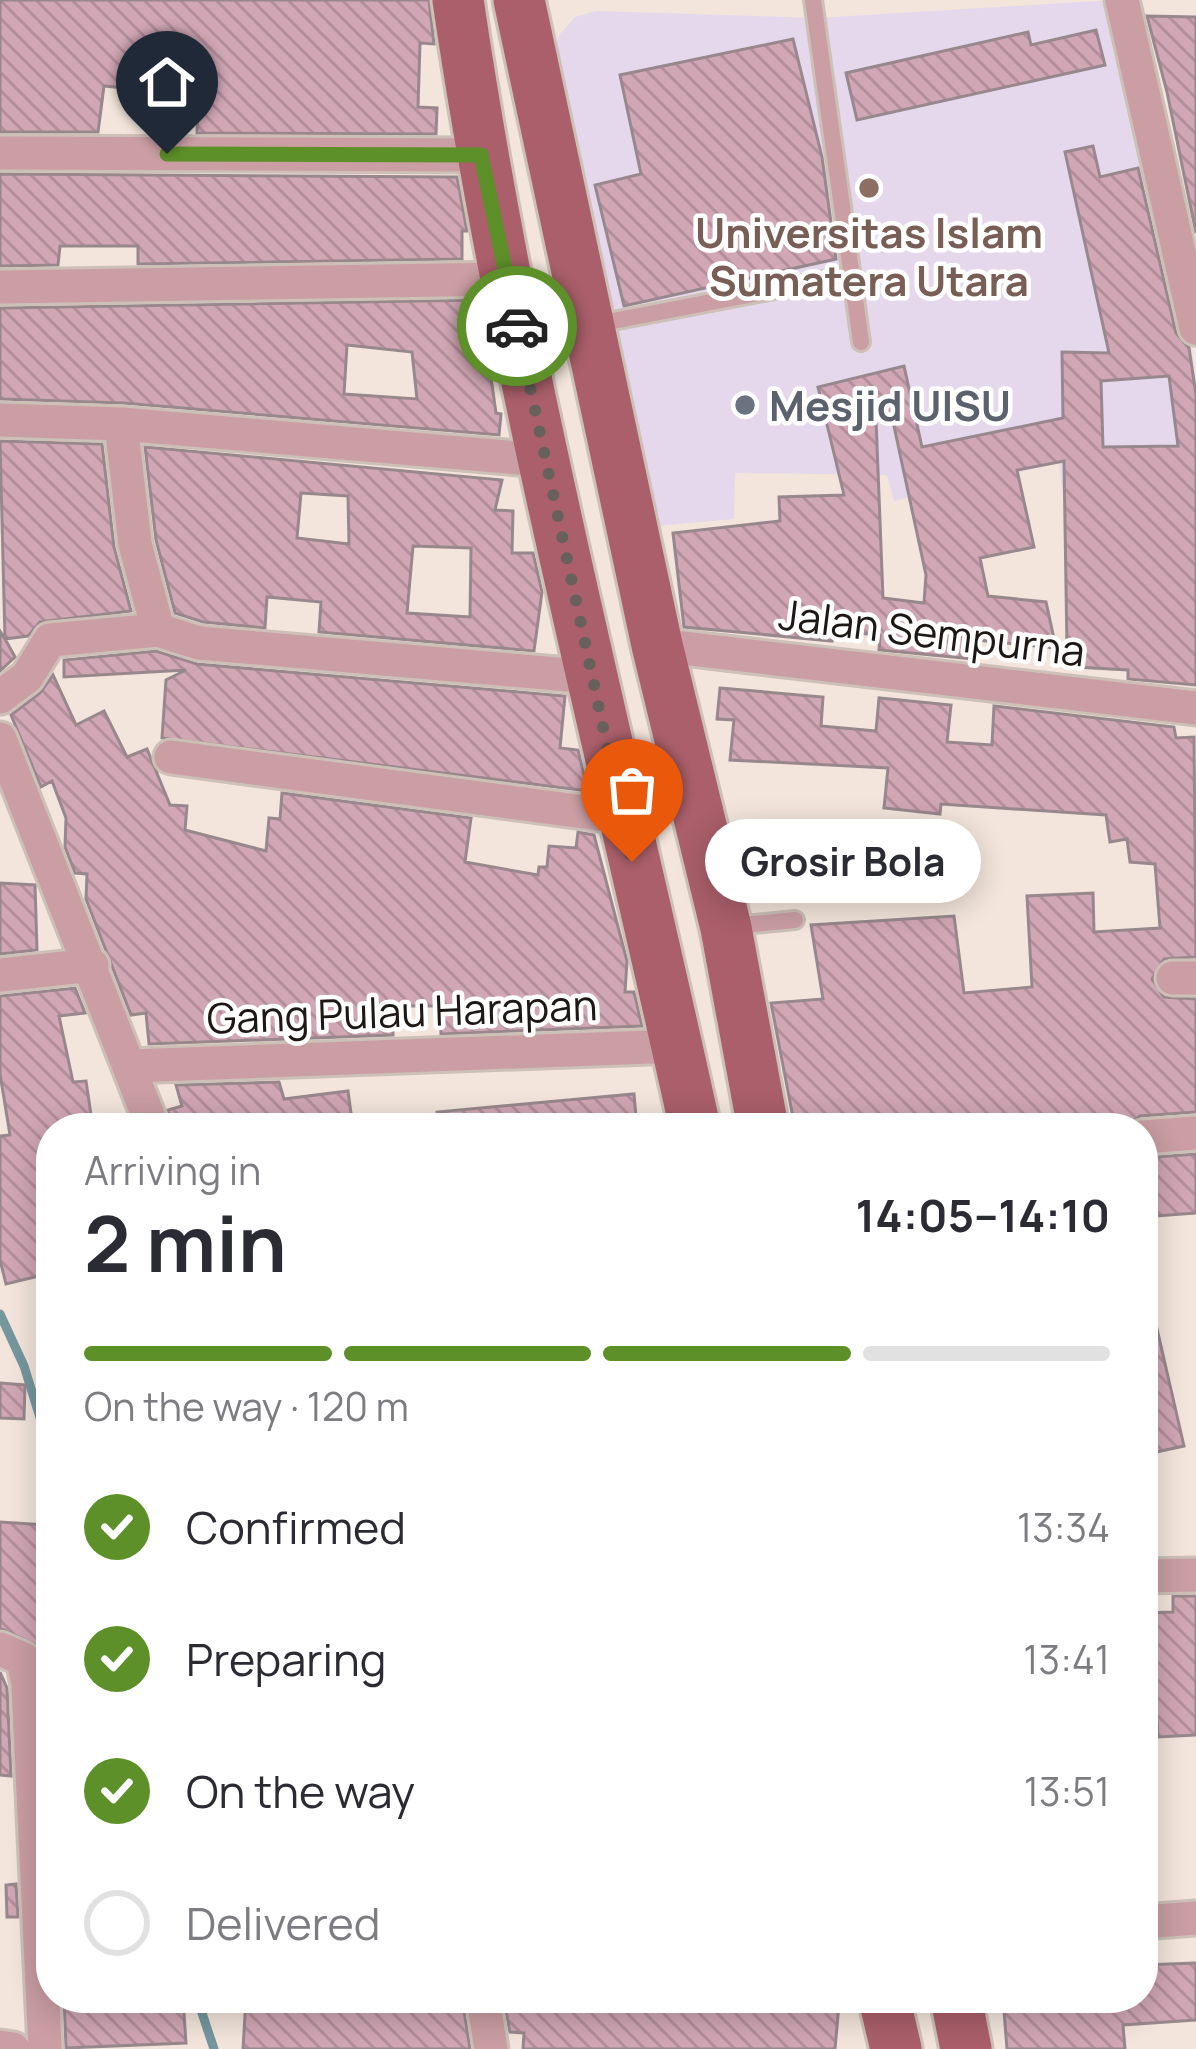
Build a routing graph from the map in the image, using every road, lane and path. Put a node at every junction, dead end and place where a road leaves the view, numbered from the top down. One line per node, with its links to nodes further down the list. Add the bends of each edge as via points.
1 (458, 0): 6 (main road)
2 (520, 0): 10 (main road)
3 (812, 0): 7 (lane)
4 (1122, 0): 11 (street)
5 (0, 153): 6 (street)
6 (481, 155): 8 (main road)
7 (850, 275): 10 (lane); 12 (lane)
8 (508, 280): 9 (street); 15 (main road)
9 (0, 287)
10 (589, 326): 17 (main road)
11 (1196, 328)
12 (861, 342)
13 (0, 420): 14 (street)
14 (121, 424): 15 (street); 16 (street, via 135,544)
15 (542, 460): 18 (main road)
16 (158, 630): 18 (street, via 199,643); 19 (street, via 50,640 27,677)
17 (657, 645): 20 (street, Jalan Sempurna); 25 (main road)
18 (592, 677): 23 (main road)
19 (0, 697)
20 (1196, 708)
21 (0, 740): 26 (street)
22 (171, 757): 23 (street)
23 (621, 817): 28 (main road)
24 (796, 920): 25 (lane)
25 (726, 928): 32 (main road)
26 (92, 965): 27 (street); 29 (street)
27 (0, 975)
28 (677, 1046): 29 (street, Gang Pulau Harapan); 31 (main road)
29 (130, 1066): 30 (street)
30 (147, 1113)
31 (692, 1113)
32 (760, 1113)
33 (1196, 1132): 34 (street)
34 (1158, 1136)
35 (1196, 1575): 36 (street)
36 (1158, 1576)
37 (0, 1648): 38 (street, via 23,1659 28,1684)
38 (36, 1856)
39 (1196, 1918): 40 (street)
40 (1158, 1921)
41 (43, 2013): 47 (street)
42 (485, 2013): 48 (street)
43 (888, 2013): 49 (main road)
44 (959, 2013): 50 (main road)
45 (0, 2047): 46 (street)
46 (14, 2049)
47 (45, 2049)
48 (491, 2049)
49 (896, 2049)
50 (966, 2049)

